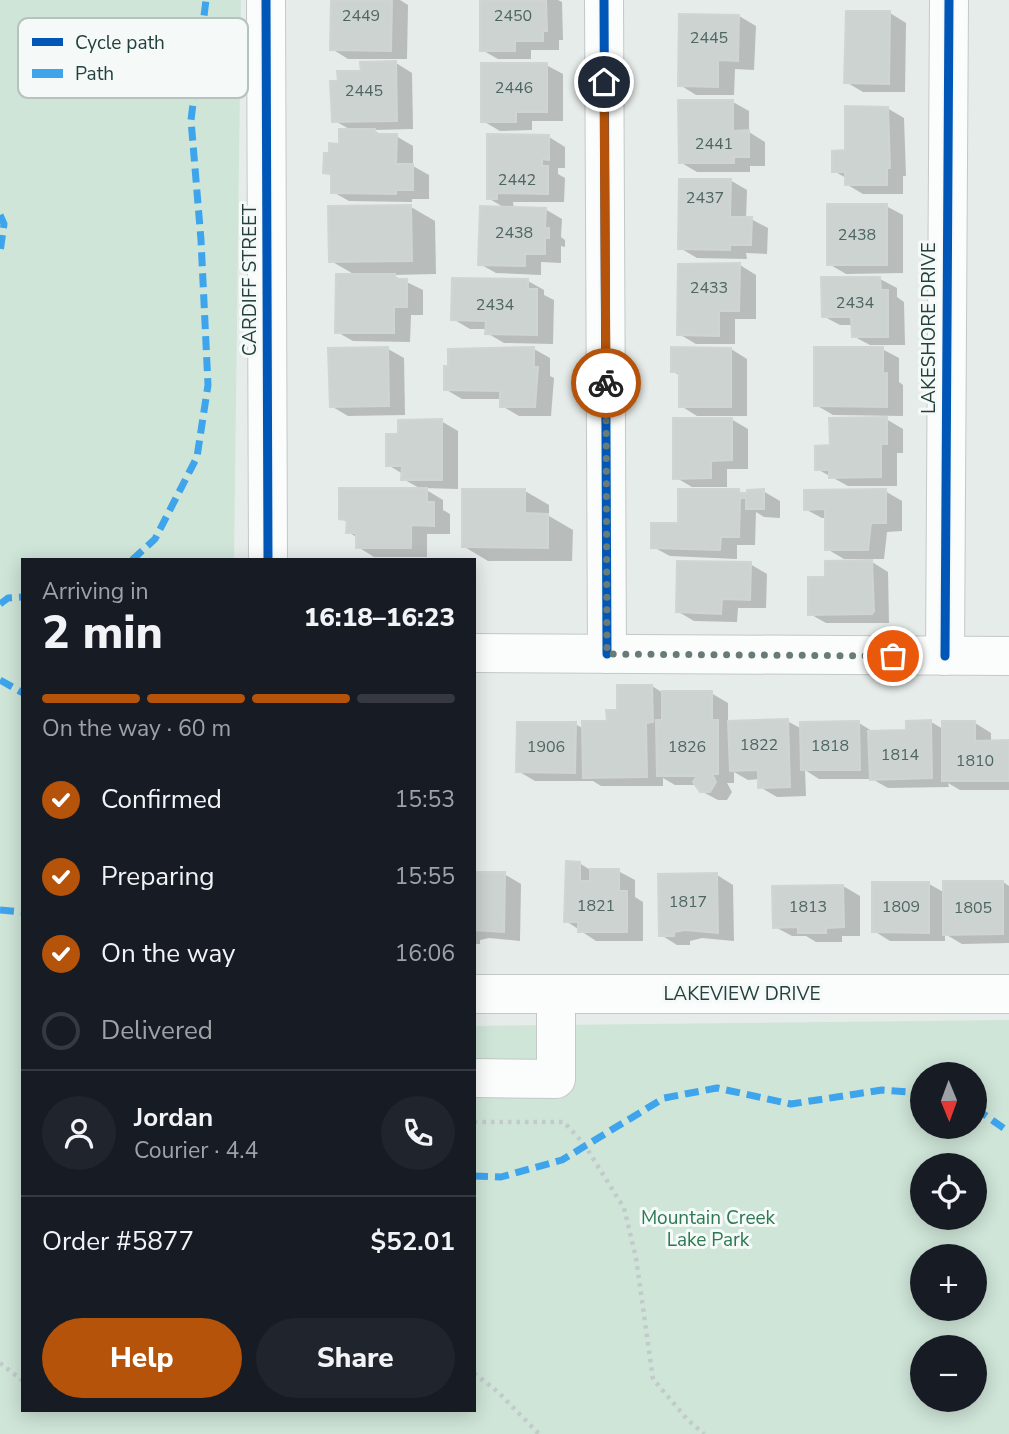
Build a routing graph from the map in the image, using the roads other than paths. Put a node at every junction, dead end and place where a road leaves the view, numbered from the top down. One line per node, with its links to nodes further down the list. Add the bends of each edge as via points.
1 (266, 0): 4 (street, CARDIFF STREET)
2 (604, 0): 6 (street)
3 (949, 0): 7 (street, LAKESHORE DRIVE)
4 (268, 558)
5 (476, 653): 6 (street)
6 (607, 654): 7 (street)
7 (945, 656): 8 (street)
8 (1009, 656)
9 (476, 994): 11 (street, LAKEVIEW DRIVE)
10 (1009, 994): 11 (street, LAKEVIEW DRIVE)
11 (556, 995): 12 (street, via 556,1079)
12 (476, 1079)

